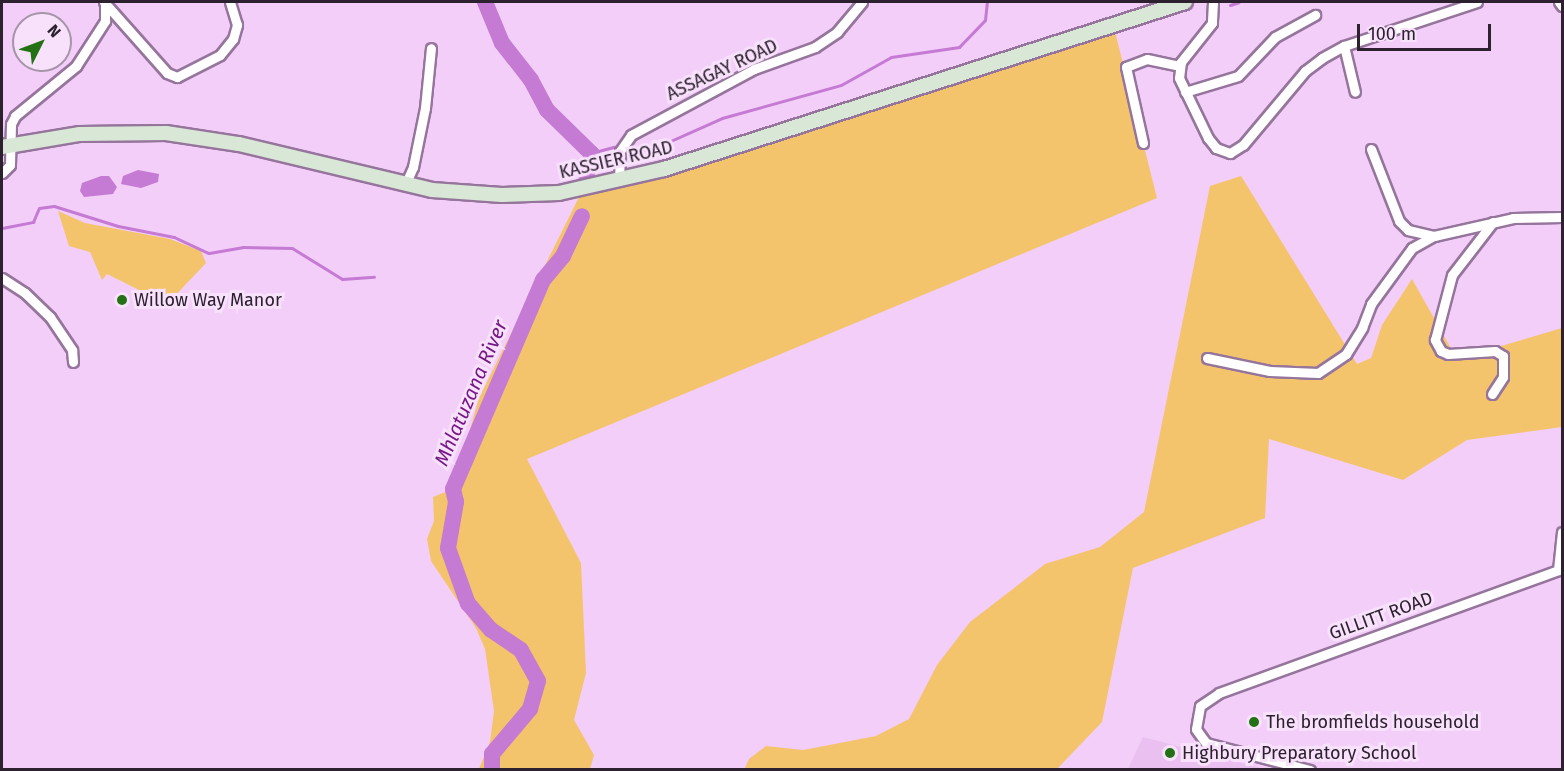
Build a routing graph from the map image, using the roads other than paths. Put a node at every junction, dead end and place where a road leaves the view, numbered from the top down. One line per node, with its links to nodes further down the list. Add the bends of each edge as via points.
1 (104, 2): 2 (street, via 167,73 177,77 220,55 233,39 237,25); 16 (street, via 105,21 76,66 26,104)
2 (230, 2)
3 (862, 2): 21 (street, ASSAGAY ROAD, via 825,42 754,69 631,135 622,147)
4 (1185, 2): 21 (main road, KASSIER ROAD)
5 (1213, 2): 12 (street, via 1209,29)
6 (1477, 2): 10 (street)
7 (1559, 2): 8 (street)
8 (1563, 6)
9 (1315, 15): 13 (street, via 1275,37 1238,76)
10 (1344, 46): 13 (street, via 1305,71 1234,152 1224,153 1211,143); 14 (street)
11 (431, 48): 22 (street, via 425,108 413,167)
12 (1179, 66): 13 (street); 17 (street, via 1146,58 1126,67)
13 (1185, 92)
14 (1354, 92)
15 (2, 117): 16 (street)
16 (11, 124): 18 (street)
17 (1143, 143)
18 (7, 146): 20 (street, via 10,165); 22 (main road, KASSIER ROAD, via 100,133 177,134 239,144)
19 (1371, 148): 25 (street, via 1399,221 1408,230)
20 (2, 173)
21 (619, 181): 22 (main road, KASSIER ROAD, via 559,193 502,195)
22 (405, 185)
23 (1563, 217): 24 (street, via 1532,215)
24 (1493, 222): 25 (street); 29 (street, via 1452,275 1435,340 1441,351 1448,354 1495,351 1503,356 1503,377)
25 (1434, 236): 27 (street, via 1404,256 1371,304 1346,354 1318,373 1270,371)
26 (2, 278): 28 (street, via 50,317 72,350)
27 (1207, 358)
28 (73, 362)
29 (1492, 394)
30 (1563, 532): 31 (street, GILLITT ROAD)
31 (1560, 573): 32 (street, GILLITT ROAD, via 1219,693 1200,706 1196,723 1199,736 1214,747)
32 (1310, 770)

